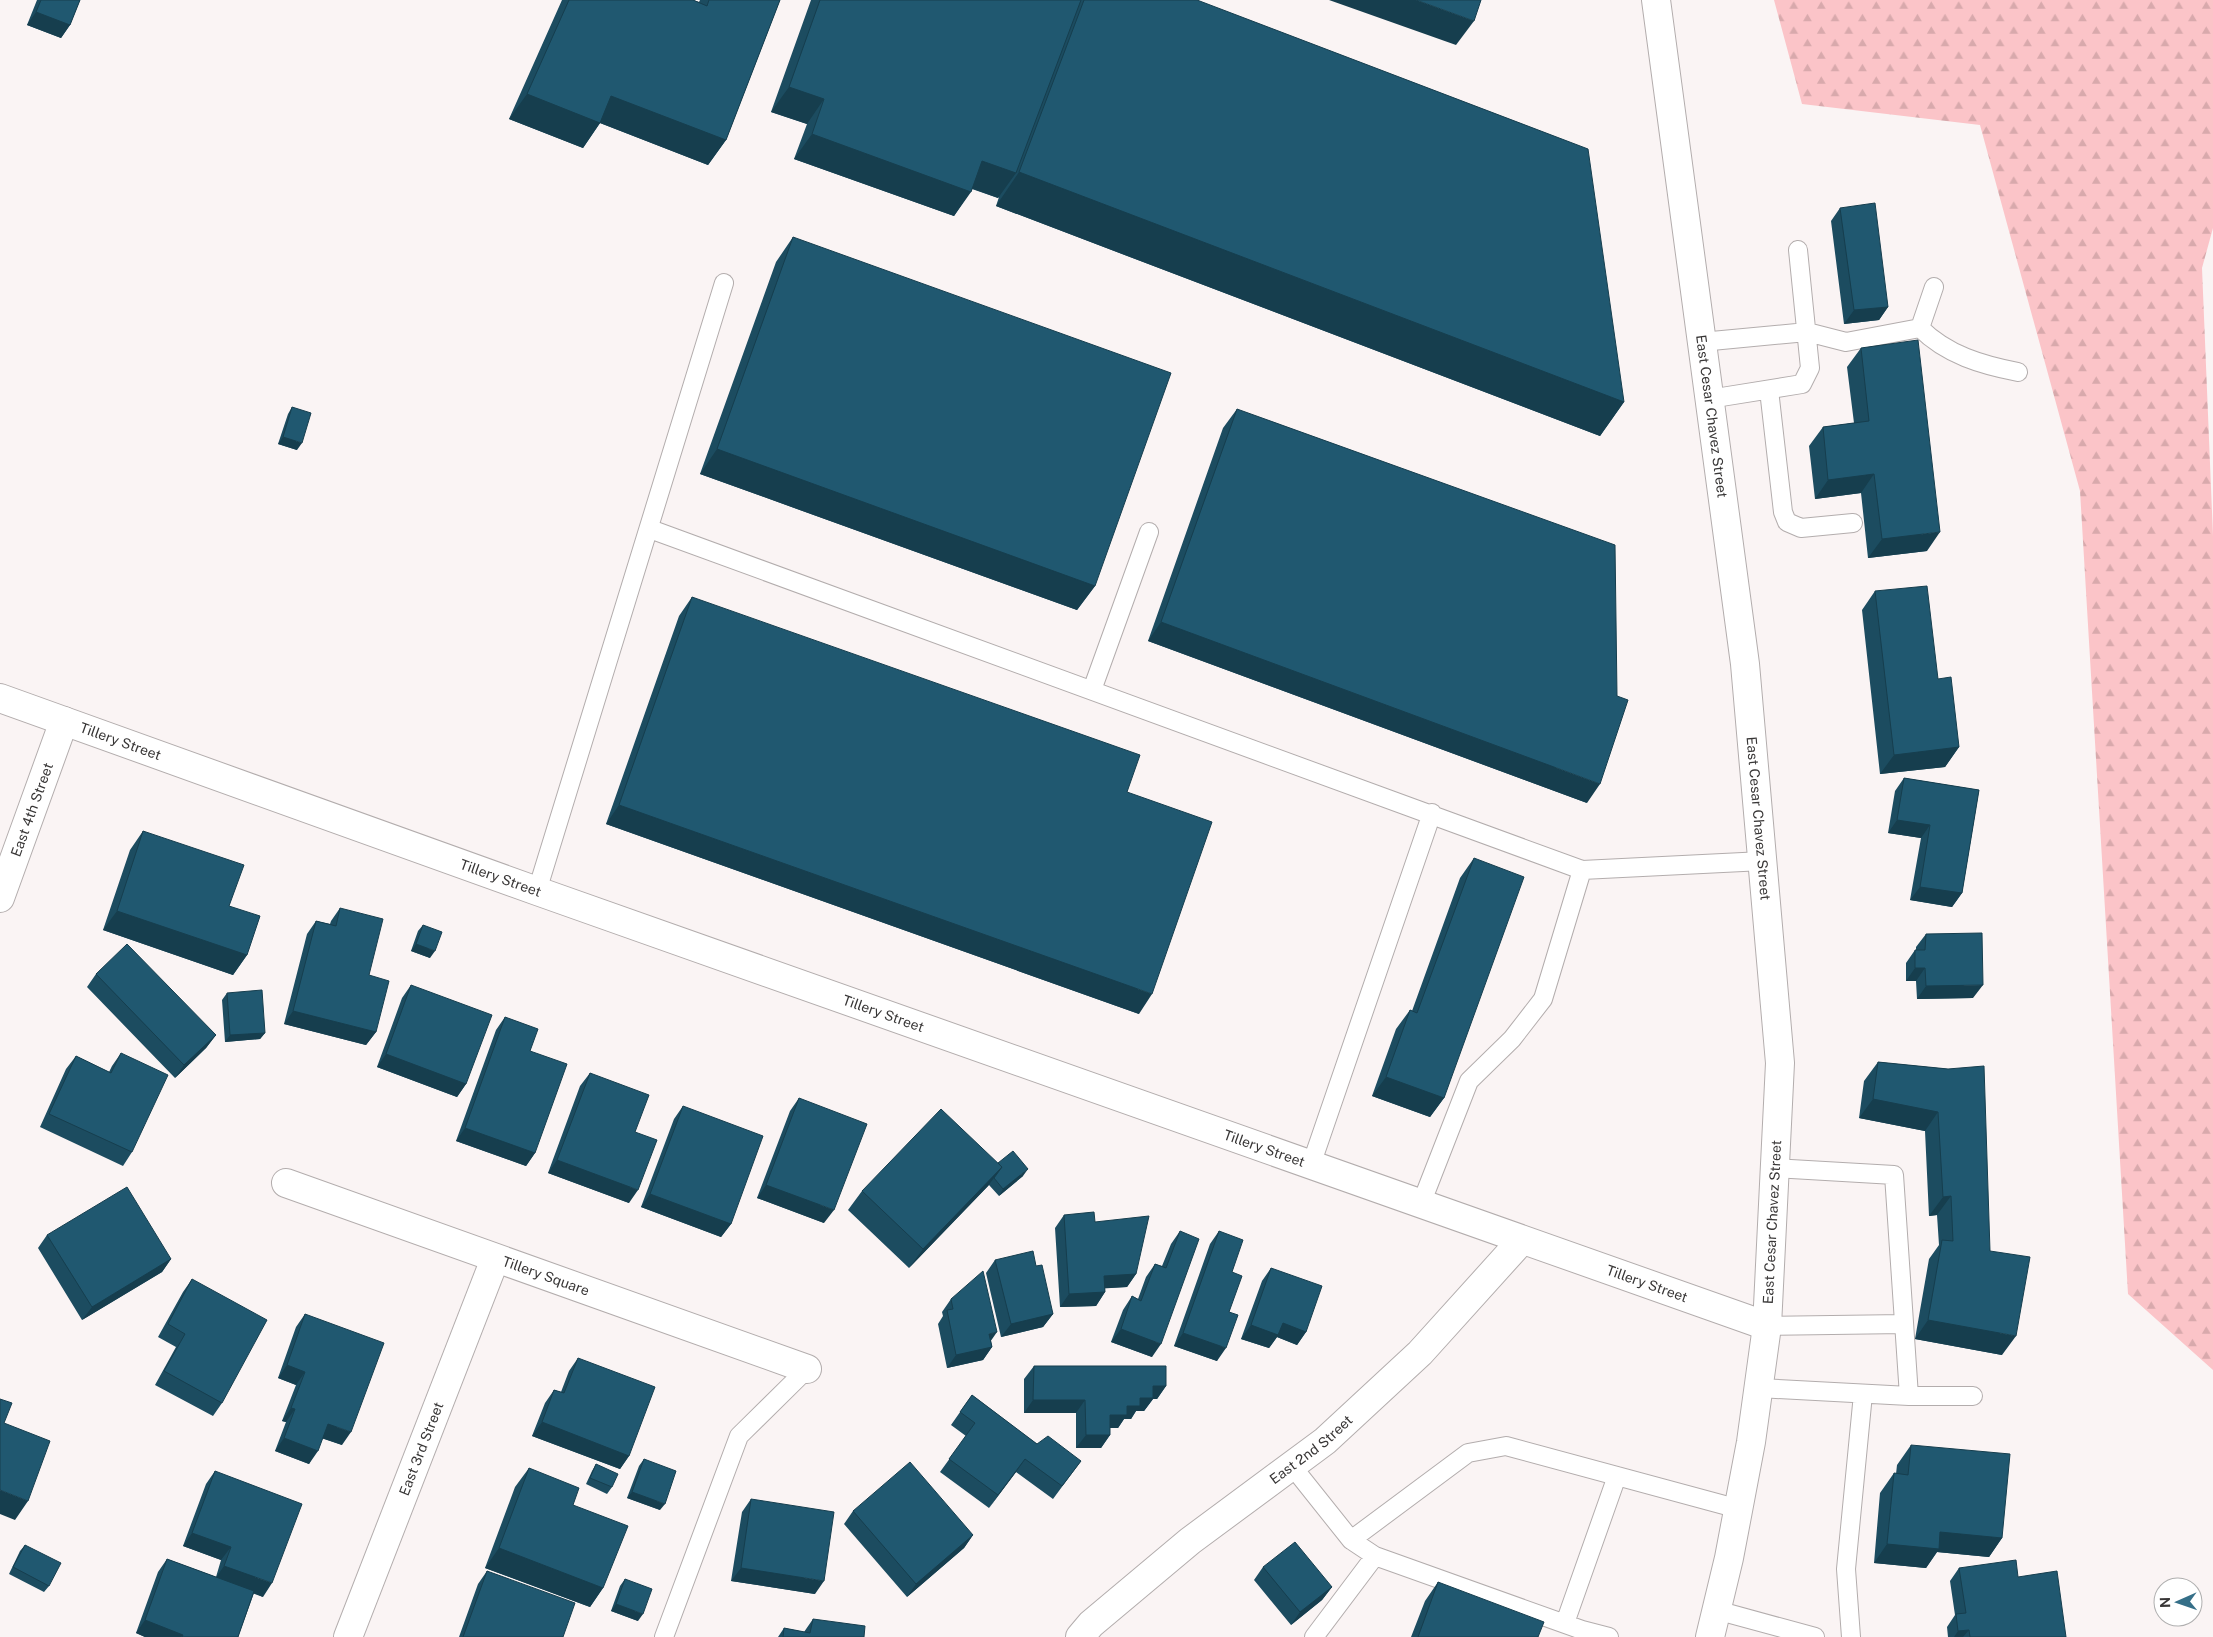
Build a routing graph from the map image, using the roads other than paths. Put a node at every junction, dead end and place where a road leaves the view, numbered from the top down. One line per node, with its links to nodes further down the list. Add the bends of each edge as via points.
1 (1656, 0): 7 (street, East Cesar Chavez Street)
2 (1798, 250): 6 (lane)
3 (724, 283): 12 (lane)
4 (1934, 288): 5 (lane)
5 (1920, 328): 6 (lane, via 1846,342); 8 (lane, via 1933,340 1958,354 1983,365)
6 (1807, 332): 7 (lane); 9 (lane, via 1810,368 1802,384)
7 (1701, 342): 10 (street, East Cesar Chavez Street)
8 (2018, 372)
9 (1769, 390): 10 (lane); 11 (lane, via 1787,522 1801,528)
10 (1709, 399): 18 (street, East Cesar Chavez Street, via 1745,664)
11 (1853, 523)
12 (650, 529): 14 (lane); 20 (lane)
13 (1149, 532): 14 (lane)
14 (1092, 690): 17 (lane)
15 (0, 698): 16 (street, Tillery Street)
16 (64, 721): 20 (street, Tillery Street); 21 (street, East 4th Street)
17 (1432, 813): 19 (lane); 22 (lane)
18 (1763, 861): 19 (lane); 23 (street, East Cesar Chavez Street, via 1780,1064)
19 (1582, 870): 25 (lane, via 1543,999 1512,1038 1469,1081)
20 (537, 891): 22 (street, Tillery Street)
21 (0, 898)
22 (1311, 1165): 25 (street, Tillery Street)
23 (1775, 1168): 28 (lane, via 1894,1175); 29 (street, East Cesar Chavez Street)
24 (286, 1183): 27 (street, Tillery Square)
25 (1421, 1204): 26 (street, Tillery Street)
26 (1522, 1240): 29 (street, Tillery Street); 35 (street, East 2nd Street, via 1420,1353 1325,1441)
27 (495, 1259): 30 (street, Tillery Square); 43 (street, East 3rd Street)
28 (1904, 1324): 29 (lane); 33 (lane)
29 (1767, 1326): 31 (street, East Cesar Chavez Street)
30 (806, 1369): 44 (lane, via 739,1436)
31 (1759, 1388): 32 (lane); 37 (street, East Cesar Chavez Street)
32 (1863, 1394): 33 (lane); 50 (lane, via 1846,1569)
33 (1909, 1396): 34 (lane)
34 (1973, 1396)
35 (1292, 1466): 38 (lane); 45 (street, East 2nd Street, via 1190,1541 1091,1624)
36 (1617, 1476): 37 (lane); 38 (lane, via 1506,1446 1468,1453); 41 (lane)
37 (1738, 1509): 40 (street, East Cesar Chavez Street)
38 (1351, 1540): 39 (lane)
39 (1375, 1556): 41 (lane); 46 (lane)
40 (1716, 1610): 48 (street, East Cesar Chavez Street); 49 (lane)
41 (1565, 1623): 42 (lane)
42 (1580, 1633): 47 (lane)
43 (348, 1637)
44 (664, 1637)
45 (1080, 1637)
46 (1314, 1637)
47 (1609, 1637)
48 (1710, 1637)
49 (1815, 1637)
50 (1851, 1637)

